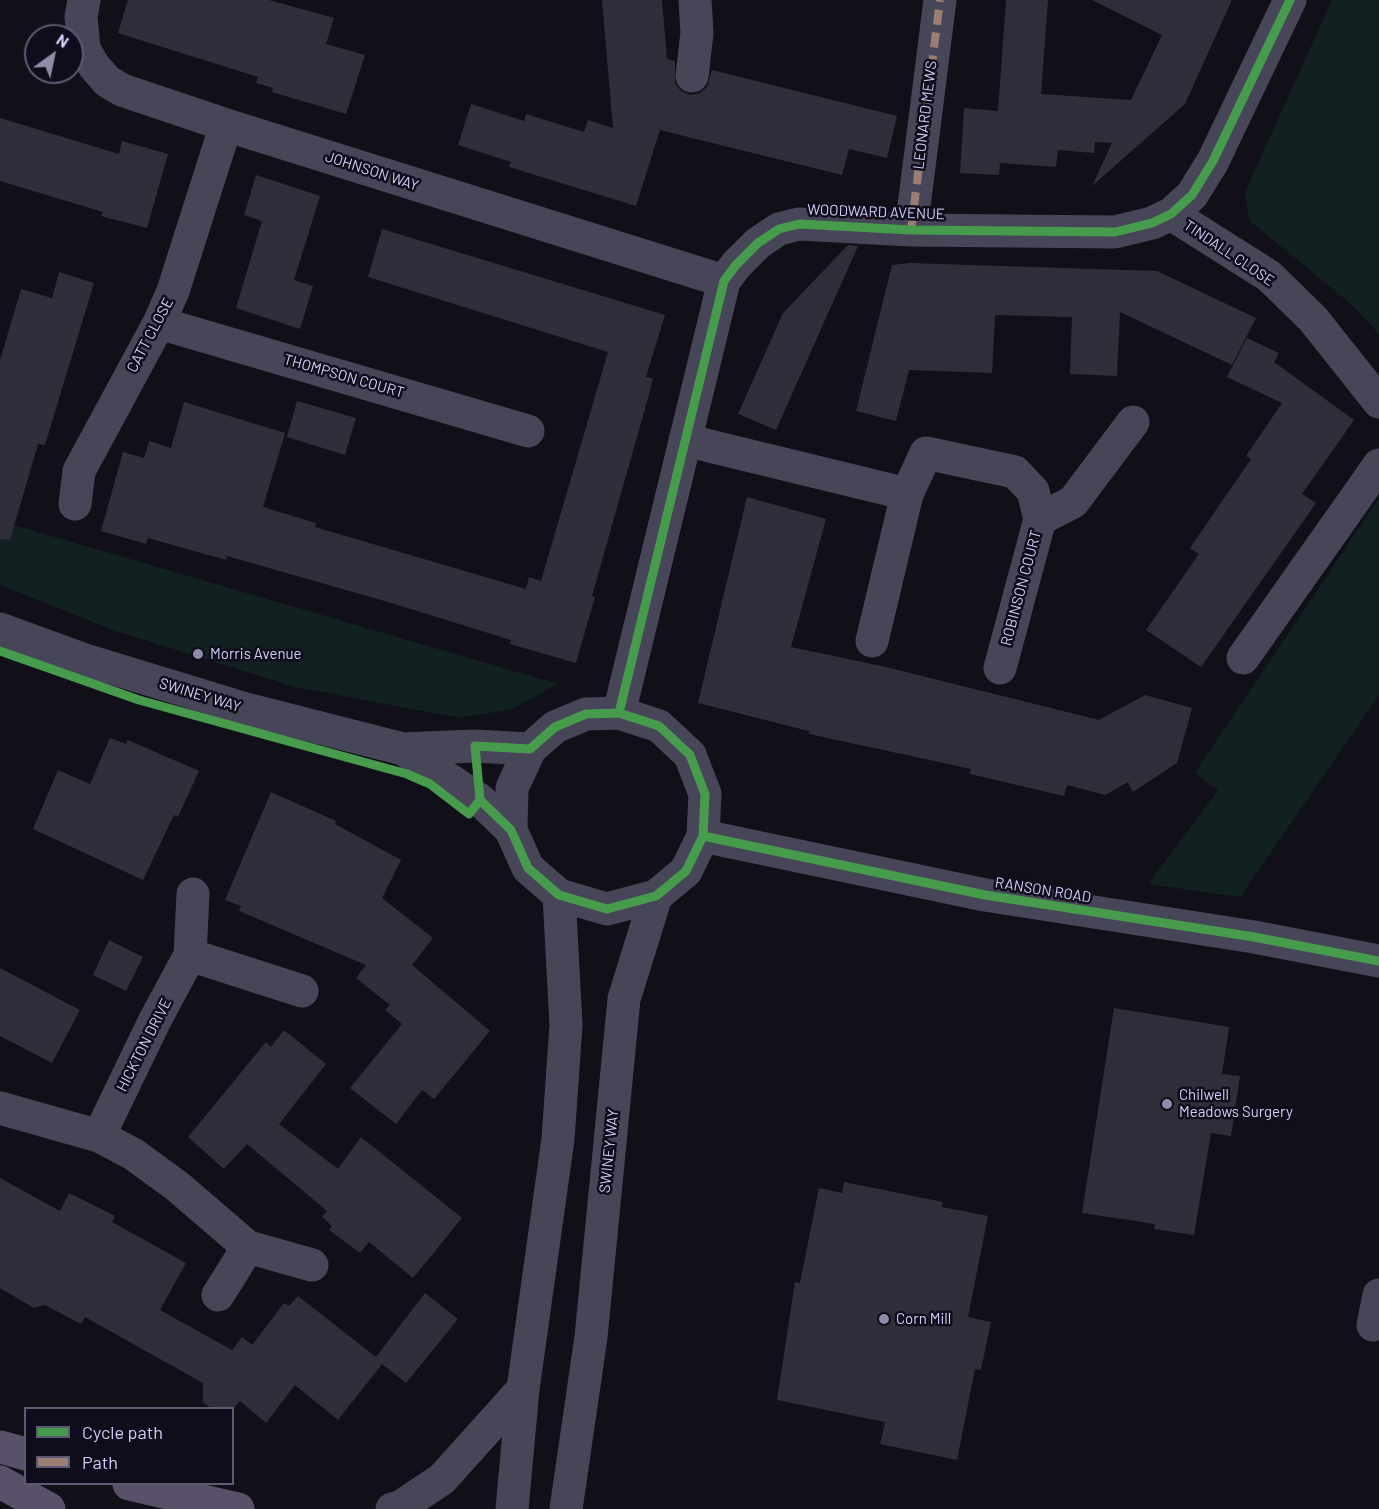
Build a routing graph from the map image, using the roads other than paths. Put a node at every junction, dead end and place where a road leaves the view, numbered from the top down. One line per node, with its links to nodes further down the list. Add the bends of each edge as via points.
1 (84, 0): 6 (street, JOHNSON WAY, via 84,49 107,81 122,90)
2 (695, 0): 5 (street, via 697,33)
3 (940, 0): 8 (street, LEONARD MEWS)
4 (1290, 0): 7 (street, WOODWARD AVENUE, via 1213,161 1192,195)
5 (692, 76)
6 (226, 125): 9 (street, JOHNSON WAY); 10 (street, CATT CLOSE, via 173,291)
7 (1171, 214): 8 (street, WOODWARD AVENUE, via 1115,232); 11 (street, TINDALL CLOSE, via 1269,276 1313,319)
8 (911, 230): 9 (street, WOODWARD AVENUE, via 799,224 779,229 758,243)
9 (724, 281): 14 (street, WOODWARD AVENUE)
10 (159, 323): 13 (street, THOMPSON COURT); 17 (street, CATT CLOSE, via 79,471)
11 (1379, 402)
12 (1134, 422): 18 (street, via 1073,502)
13 (528, 431)
14 (685, 440): 16 (street); 23 (street, WOODWARD AVENUE)
15 (1379, 465): 21 (street)
16 (907, 494): 18 (street, ROBINSON COURT, via 926,453 1015,472 1033,492); 20 (street, ROBINSON COURT)
17 (75, 504)
18 (1040, 519): 22 (street, ROBINSON COURT)
19 (0, 629): 24 (street, SWINEY WAY, via 85,660 246,709)
20 (872, 641)
21 (1243, 658)
22 (1000, 668)
23 (619, 713): 25 (street, SWINEY WAY, via 586,714 555,727); 27 (street, via 659,726 690,755 705,794)
24 (403, 749): 25 (street, SWINEY WAY); 26 (street, SWINEY WAY, via 480,800)
25 (530, 749): 26 (street, SWINEY WAY, via 512,788)
26 (511, 830): 29 (street, SWINEY WAY, via 528,868)
27 (703, 836): 30 (street, via 686,871); 32 (street, RANSON ROAD, via 985,895 1254,937)
28 (193, 894): 31 (street, HICKTON DRIVE)
29 (559, 895): 30 (street, SWINEY WAY, via 608,909); 39 (street, via 566,1025 559,1127)
30 (656, 896): 48 (street, SWINEY WAY, via 624,999 591,1337)
31 (190, 955): 33 (street); 35 (street, HICKTON DRIVE)
32 (1379, 961)
33 (302, 991)
34 (0, 1108): 35 (street)
35 (99, 1136): 36 (street, via 133,1154 177,1186)
36 (248, 1247): 37 (street); 38 (street)
37 (312, 1265)
38 (218, 1295)
39 (523, 1389): 46 (street, via 442,1479); 47 (street)
40 (0, 1447): 41 (main road)
41 (24, 1453)
42 (0, 1482): 44 (main road)
43 (133, 1485): 45 (main road)
44 (49, 1509)
45 (238, 1509)
46 (393, 1509)
47 (512, 1509)
48 (566, 1509)

